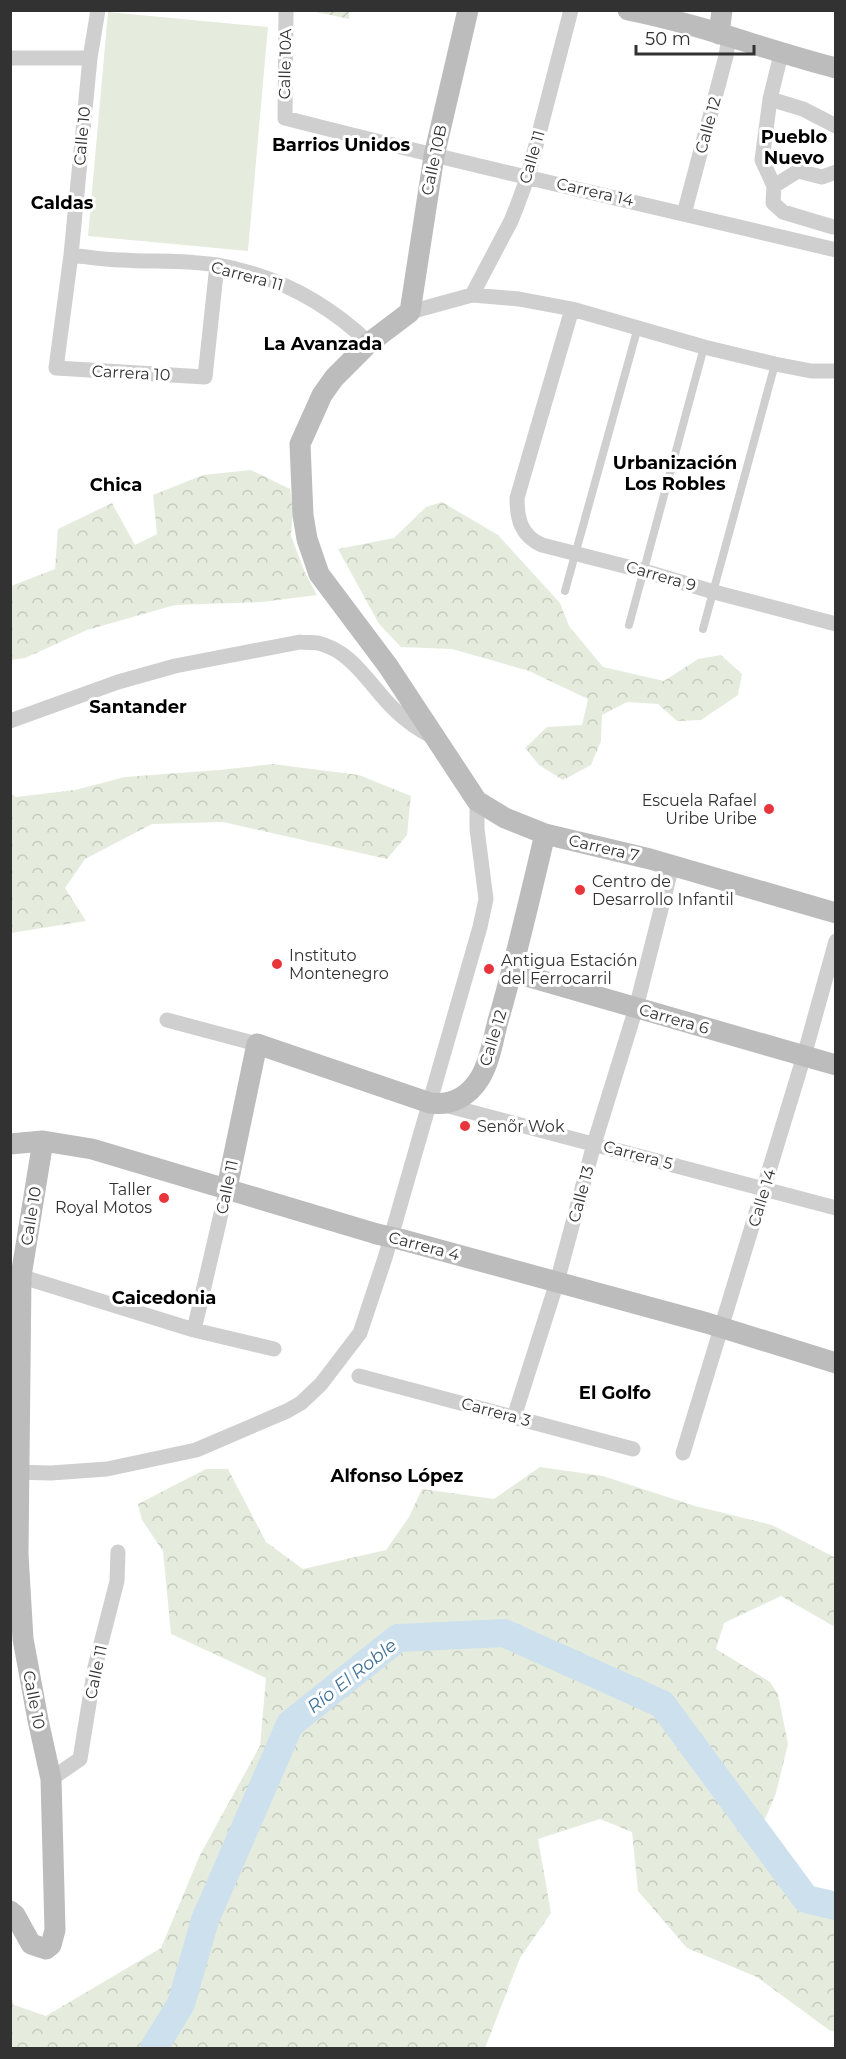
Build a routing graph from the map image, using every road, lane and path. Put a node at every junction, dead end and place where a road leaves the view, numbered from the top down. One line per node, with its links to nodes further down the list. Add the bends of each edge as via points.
1 (98, 10): 10 (street, Calle 10)
2 (286, 10): 13 (street, Calle 10A)
3 (468, 10): 15 (main road, Calle 10B)
4 (571, 10): 17 (street, Calle 11)
5 (722, 10): 7 (main road, Calle 12)
6 (640, 12): 7 (main road)
7 (724, 35): 8 (main road); 19 (street, Calle 12, via 726,56)
8 (781, 54): 11 (main road); 12 (street)
9 (10, 58): 10 (street)
10 (90, 58): 22 (street, Calle 10)
11 (836, 68)
12 (770, 99): 14 (street); 18 (street, via 762,160)
13 (285, 118): 15 (street, Carrera 14)
14 (836, 126)
15 (434, 156): 17 (street, Carrera 14); 26 (main road, Calle 10B)
16 (836, 172): 18 (street, via 822,177 798,171)
17 (528, 176): 19 (street, Carrera 14); 24 (street, Calle 11, via 512,221)
18 (774, 186): 20 (street, via 773,203 783,212)
19 (684, 214): 21 (street, Carrera 14)
20 (833, 227)
21 (836, 250)
22 (71, 255): 23 (street, Carrera 11); 31 (street, Calle 10)
23 (217, 265): 28 (street, Carrera 11, via 260,276 304,294); 31 (street, Carrera 10, via 205,377)
24 (472, 295): 25 (street); 26 (street)
25 (572, 309): 27 (street); 33 (street, Carrera 9, via 517,498 517,517 532,541)
26 (410, 312): 28 (main road)
27 (638, 327): 29 (street); 33 (lane)
28 (369, 343): 41 (main road, via 334,378 311,416 300,444 307,539 320,574)
29 (704, 347): 30 (street); 34 (lane)
30 (775, 364): 32 (street); 36 (lane)
31 (56, 368)
32 (836, 371)
33 (577, 553): 34 (street, Carrera 9); 35 (lane)
34 (644, 571): 36 (street, Carrera 9); 38 (lane)
35 (565, 591)
36 (714, 592): 37 (street, Carrera 9); 39 (lane)
37 (836, 624)
38 (630, 625)
39 (703, 629)
40 (10, 721): 41 (street, via 175,666 300,642 318,643 336,651 365,674 392,708 415,728)
41 (438, 740): 42 (main road)
42 (477, 801): 43 (main road, Carrera 7, via 505,818); 53 (street, via 486,899 453,1015)
43 (545, 834): 44 (main road, Carrera 7); 47 (main road, Calle 12)
44 (672, 866): 45 (main road, Carrera 7); 48 (street, Calle 13)
45 (836, 913)
46 (836, 940): 51 (street, Calle 14)
47 (512, 972): 48 (main road, Carrera 6); 53 (main road, Calle 12, via 481,1077 467,1094 451,1102)
48 (636, 1008): 51 (main road, Carrera 6); 56 (street, Calle 13)
49 (167, 1020): 50 (street, Carrera 5)
50 (257, 1044): 53 (main road, Carrera 5); 57 (main road, Calle 11)
51 (804, 1056): 52 (main road, Carrera 6); 58 (street, Calle 14)
52 (836, 1065)
53 (435, 1103): 56 (street, Carrera 5); 70 (street, via 418,1137 360,1333 321,1384 301,1403 196,1450 107,1469)
54 (43, 1141): 55 (main road, Carrera 4); 57 (main road, Carrera 4, via 92,1149); 60 (main road, Calle 10)
55 (10, 1144)
56 (594, 1144): 58 (street, Carrera 5); 61 (street, Calle 13)
57 (227, 1188): 61 (main road, Carrera 4, bridge, via 377,1234); 63 (street, Calle 11)
58 (765, 1188): 59 (street, Carrera 5); 62 (street, Calle 14)
59 (836, 1208)
60 (16, 1275): 63 (street); 70 (main road, Calle 10)
61 (557, 1282): 62 (main road, Carrera 4); 67 (street, Calle 13)
62 (722, 1328): 65 (main road, Carrera 4); 69 (street, Calle 14)
63 (194, 1330): 64 (street)
64 (274, 1349)
65 (836, 1362)
66 (359, 1376): 67 (street, Carrera 3)
67 (514, 1417): 68 (street, Carrera 3)
68 (633, 1449)
69 (683, 1453)
70 (15, 1472): 72 (main road, Calle 10, via 23,1639)
71 (118, 1551): 72 (street, Calle 11, via 117,1581 95,1667 80,1759)
72 (51, 1779): 73 (main road, Calle 10, via 55,1930 51,1945 46,1949 31,1944)
73 (10, 1911)

